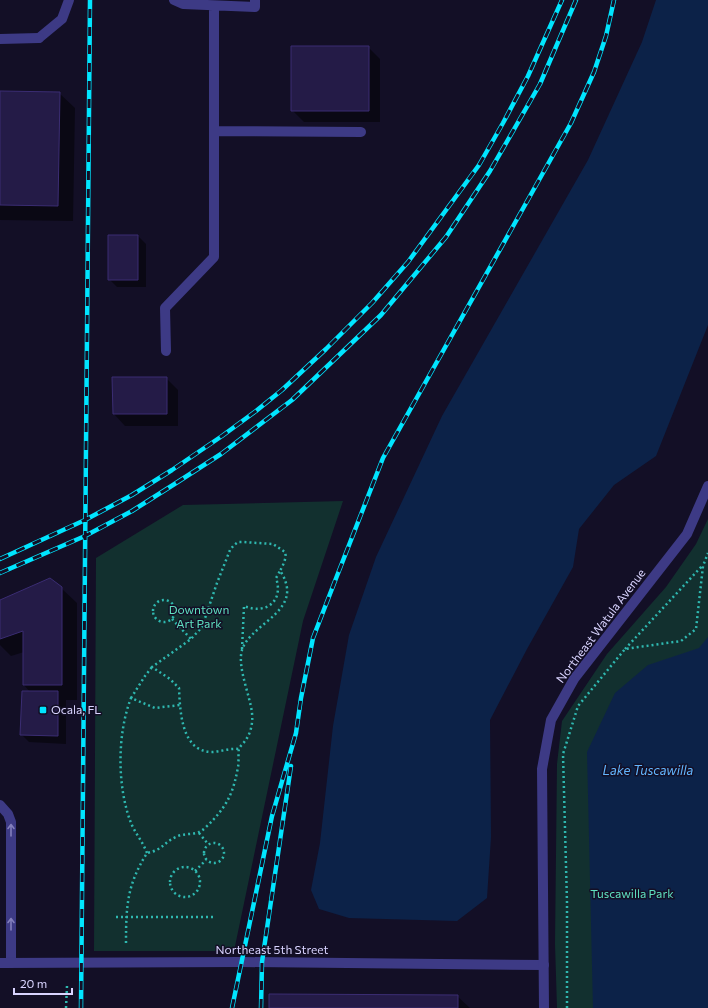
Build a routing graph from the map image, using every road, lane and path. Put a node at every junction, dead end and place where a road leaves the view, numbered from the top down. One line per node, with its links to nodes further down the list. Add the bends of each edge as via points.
1 (69, 0): 5 (street, via 62,19 39,38)
2 (174, 0): 4 (street, via 183,4)
3 (255, 0): 4 (street, via 255,7)
4 (214, 6): 6 (street)
5 (0, 39)
6 (214, 131): 7 (street); 8 (street, via 214,258 165,308)
7 (361, 132)
8 (166, 351)
9 (708, 486): 33 (street, Northeast Watula Avenue, via 687,534 574,679 551,720 542,769)
10 (708, 553): 11 (path)
11 (703, 566): 15 (path); 15 (path, via 696,629 681,641)
12 (280, 571): 14 (path, via 286,555 273,544 238,542 234,545 219,577 202,627); 16 (path, via 286,584 286,600 255,632); 16 (path, via 276,578 279,584 278,591 272,604 259,609 244,606)
13 (172, 619): 13 (path, via 165,623 155,619 152,609 156,603 163,600 170,602 175,608); 14 (path)
14 (191, 639): 17 (path)
15 (625, 649): 37 (path, via 578,706 562,754 567,903)
16 (242, 650): 20 (path, via 241,664 250,698 252,723 249,734)
17 (152, 667): 18 (path); 19 (path, via 177,685)
18 (131, 698): 19 (path, via 156,708); 24 (path, via 124,725 121,771 123,791 131,823)
19 (180, 705): 20 (path, via 186,733 196,747 210,752)
20 (239, 749): 22 (path, via 239,764 232,793 217,816)
21 (0, 805): 32 (street, one-way to 21, via 11,822)
22 (199, 833): 23 (path); 24 (path, via 176,836 160,849)
23 (208, 844): 25 (path, via 204,850); 25 (path, via 218,843 225,854 216,864)
24 (147, 852): 28 (path, via 130,889)
25 (206, 860): 26 (path)
26 (195, 871): 26 (path, via 181,868 173,873 170,887 176,895 186,897 195,893 200,885)
27 (116, 917): 28 (path)
28 (126, 917): 29 (path); 30 (path)
29 (215, 917)
30 (126, 943)
31 (0, 963): 32 (street, Northeast 5th Street)
32 (11, 963): 33 (street, Northeast 5th Street)
33 (544, 965): 36 (street, Northeast Watula Avenue)
34 (66, 986): 35 (path)
35 (66, 1008)
36 (544, 1008)
37 (567, 1008)

